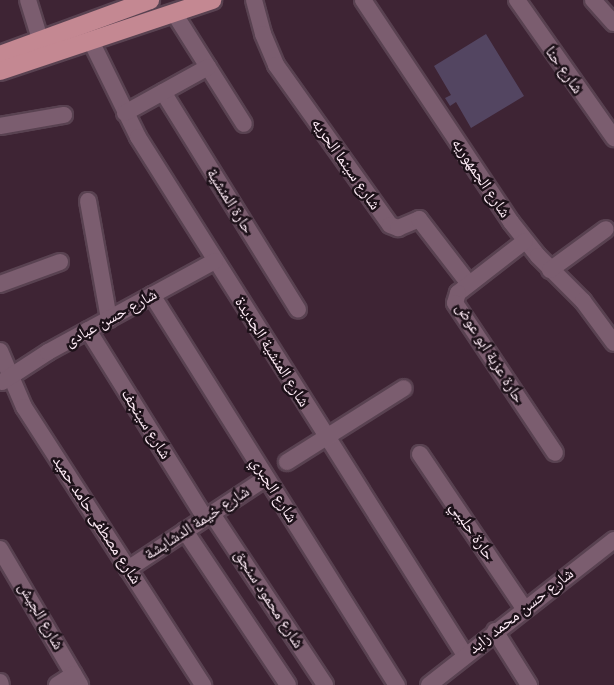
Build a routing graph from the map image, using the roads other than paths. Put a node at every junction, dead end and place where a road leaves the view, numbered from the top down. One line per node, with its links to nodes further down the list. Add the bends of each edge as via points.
1 (28, 0): 10 (street)
2 (150, 0): 10 (main road)
3 (212, 0): 8 (main road)
4 (254, 0): 28 (street, شارع سينما الحريه, via 276,64 390,225 398,228 419,219)
5 (363, 0): 23 (street, شارع الجمهوريه)
6 (517, 0): 20 (street, شارع حنا)
7 (593, 0): 9 (street)
8 (174, 13): 11 (main road); 13 (street)
9 (614, 23)
10 (40, 39): 12 (main road)
11 (91, 42): 14 (main road); 16 (street, شارع المنشية الجديدة)
12 (0, 55)
13 (208, 67): 15 (street); 18 (street)
14 (0, 71)
15 (163, 92): 16 (street); 30 (street, حارة المنشية)
16 (125, 113): 24 (street, شارع المنشية الجديدة)
17 (64, 115): 19 (street)
18 (244, 124)
19 (0, 126)
20 (614, 138)
21 (88, 201): 31 (street)
22 (606, 229): 26 (street)
23 (525, 241): 26 (street, شارع الجمهوريه); 28 (street, حارة عزبة ابو عوض)
24 (215, 261): 29 (street, شارع حسن عبادى); 37 (street, شارع المنشية الجديدة)
25 (60, 262): 27 (street)
26 (550, 270): 33 (street, شارع الجمهوريه, via 583,301)
27 (0, 284)
28 (469, 284): 38 (street, حارة عزبة ابو عوض, via 456,296 455,303)
29 (152, 295): 31 (street, شارع حسن عبادى); 41 (street, شارع الجبري)
30 (298, 310)
31 (109, 319): 32 (street, شارع حسن عبادى)
32 (88, 330): 35 (street, شارع حسن عبادى); 42 (street, شارع سينجف)
33 (614, 343)
34 (0, 351): 35 (street, شارع مصطفى حامد حميد)
35 (4, 380): 46 (street, شارع مصطفى حامد حميد)
36 (404, 388): 37 (street)
37 (327, 437): 40 (street); 49 (street, شارع المنشية الجديدة)
38 (555, 453)
39 (420, 454): 47 (street, حارة حليبي)
40 (287, 462)
41 (266, 478): 42 (street, شارع خيمة الدشايشة); 56 (street, شارع الجبري)
42 (208, 516): 43 (street, شارع خيمة الدشايشة); 55 (street, شارع محمود سنجق)
43 (185, 531): 46 (street, شارع خيمة الدشايشة); 54 (street)
44 (614, 540): 47 (street, شارع حسن محمد زايد)
45 (0, 549): 50 (street, شارع الجيش)
46 (128, 569): 53 (street, شارع مصطفى حامد حميد)
47 (524, 608): 48 (street, شارع حسن محمد زايد)
48 (495, 631): 49 (street, شارع حسن محمد زايد); 57 (street)
49 (465, 655): 51 (street, شارع حسن محمد زايد)
50 (77, 680): 52 (street)
51 (435, 683)
52 (57, 685)
53 (203, 685)
54 (288, 685)
55 (325, 685)
56 (397, 685)
57 (529, 685)

